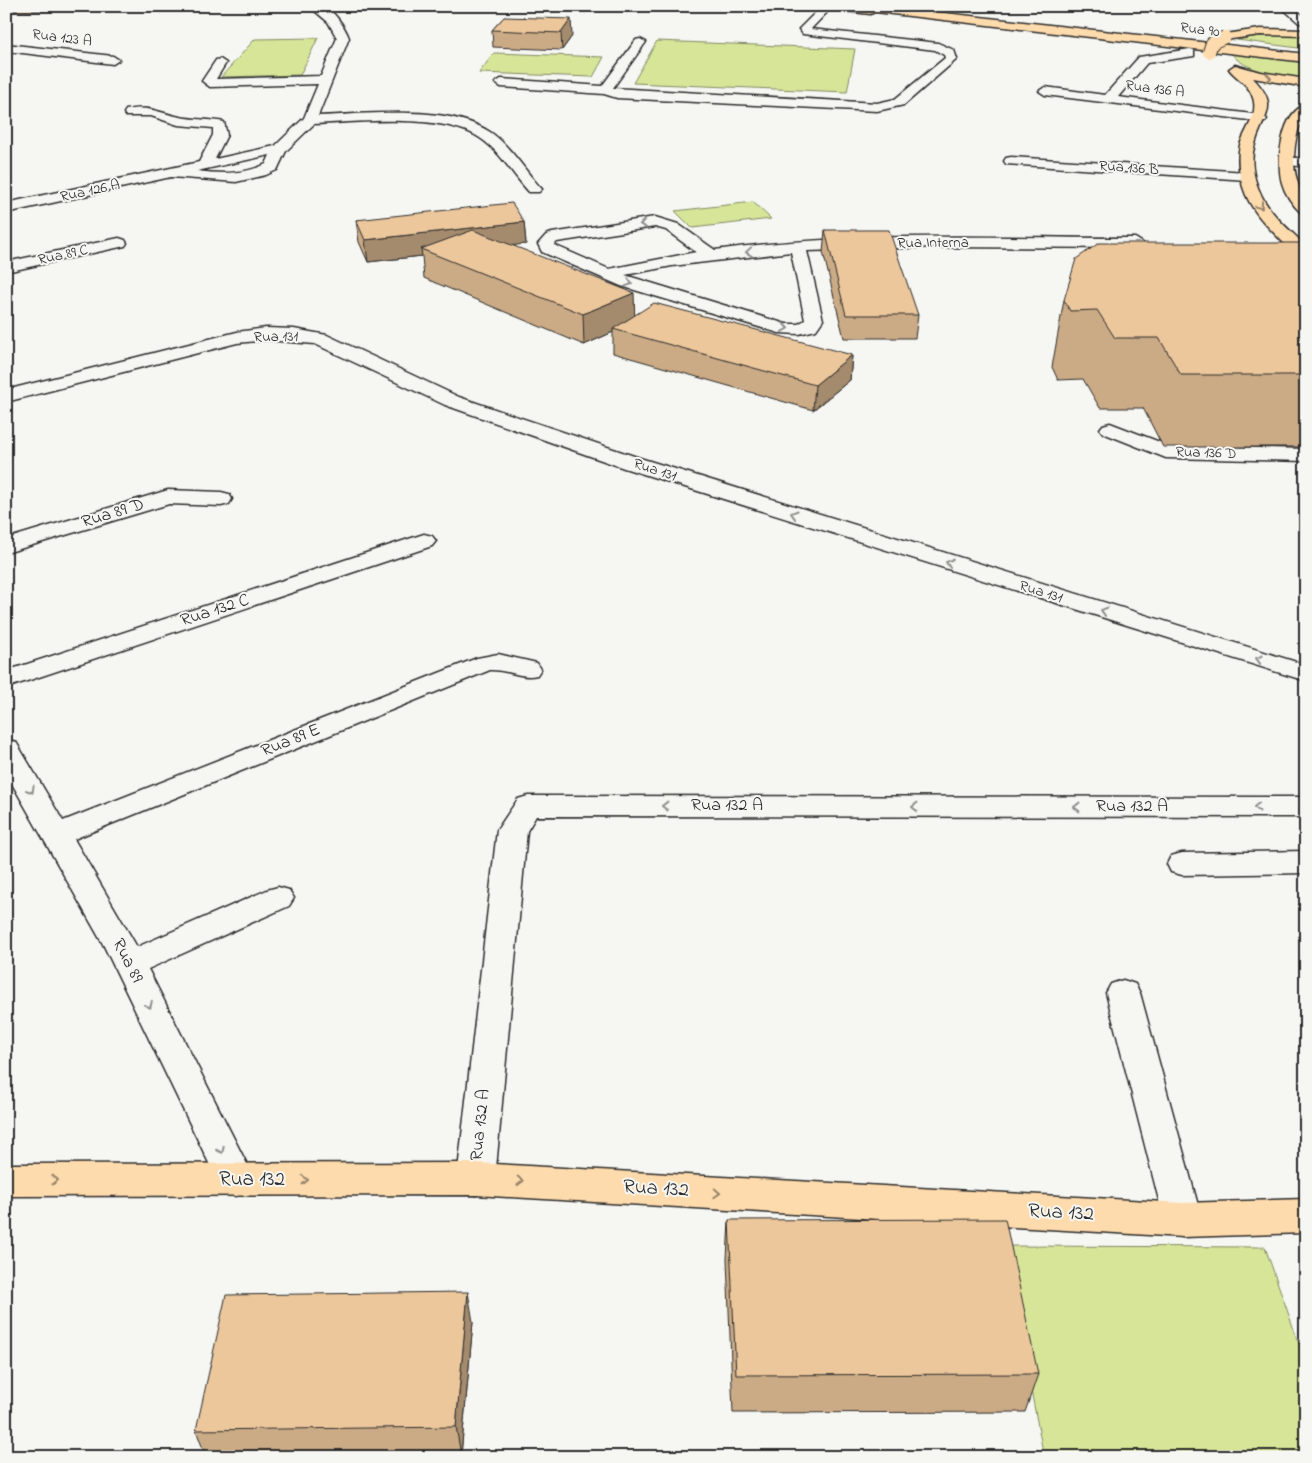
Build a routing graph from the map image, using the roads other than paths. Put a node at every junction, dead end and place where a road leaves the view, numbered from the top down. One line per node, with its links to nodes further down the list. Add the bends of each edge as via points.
1 (116, 6): 9 (main road)
2 (314, 6): 10 (street)
3 (827, 6): 15 (main road, via 1149,44); 23 (street, via 805,29 807,32 938,47 950,52 951,59 890,106 617,94)
4 (852, 6): 16 (main road, Rua 90)
5 (879, 6): 16 (street)
6 (905, 6): 16 (main road, Rua 90)
7 (939, 6): 12 (main road, via 1198,33)
8 (1285, 6): 11 (street)
9 (6, 7)
10 (328, 10): 20 (street, via 343,38)
11 (1305, 24): 12 (main road)
12 (1237, 34): 19 (main road, bridge, via 1212,43 1209,52)
13 (640, 42): 23 (street)
14 (6, 47): 17 (street, Rua 123 A)
15 (1190, 52): 19 (main road); 25 (street, via 1143,60)
16 (1306, 56)
17 (113, 60)
18 (220, 63): 20 (street, via 208,81 210,83)
19 (1227, 65): 22 (main road, one-way to 22, via 1260,76); 29 (main road, via 1250,80 1257,90 1262,102)
20 (325, 80): 30 (street)
21 (500, 83): 23 (street)
22 (1306, 83)
23 (605, 90)
24 (1045, 92): 25 (street, Rua 136 A)
25 (1108, 100): 29 (street, Rua 136 A)
26 (1306, 109): 36 (main road, via 1290,131)
27 (131, 113): 38 (street, via 152,112 178,121 220,125 220,134)
28 (1145, 117): 31 (street)
29 (1260, 119): 33 (main road)
30 (310, 120): 34 (street); 41 (street, via 418,119 450,122 474,129 486,136)
31 (1183, 123)
32 (1238, 132): 33 (street)
33 (1253, 135): 40 (main road, via 1247,147)
34 (280, 149): 38 (street, Rua 126 A); 39 (street, via 272,167 250,176 237,178)
35 (1010, 161): 40 (street, Rua 136 B)
36 (1287, 161): 37 (street); 43 (main road, via 1289,182)
37 (1306, 162)
38 (204, 166): 39 (street, Rua 126 A)
39 (173, 173): 42 (street, Rua 126 A)
40 (1247, 176): 47 (main road, one-way to 47, via 1259,205)
41 (534, 189)
42 (6, 208)
43 (1306, 210)
44 (119, 243): 51 (street, Rua 89 C)
45 (1150, 243): 48 (street, Rua Interna, via 864,243)
46 (1275, 243): 47 (street)
47 (1294, 243): 50 (main road)
48 (798, 247): 49 (street, Rua Interna, one-way to 49); 52 (street, one-way to 48, via 785,329 799,329 810,326 814,320)
49 (713, 256): 52 (street, Rua Interna); 52 (street, one-way to 52, via 672,225 655,222 552,238 546,244 548,249)
50 (1306, 256)
51 (6, 267)
52 (607, 274)
53 (6, 396): 60 (street, Rua 131, one-way to 53, via 632,464 452,401 320,339 266,334 237,338)
54 (1110, 429): 55 (street, Rua 136 D, via 1166,452)
55 (1306, 455)
56 (221, 498): 58 (street, Rua 89 D, via 168,497)
57 (424, 541): 61 (street, Rua 132 C)
58 (6, 546)
59 (528, 669): 64 (street, Rua 89 E, via 498,662 486,663)
60 (1306, 673)
61 (6, 680)
62 (6, 748): 64 (street, Rua 89, one-way to 64)
63 (1306, 808): 70 (street, Rua 132 A, one-way to 70, via 528,806 512,830)
64 (56, 834): 68 (street, Rua 89)
65 (1306, 862): 66 (street)
66 (1182, 864)
67 (278, 898): 68 (street)
68 (129, 964): 72 (street, Rua 89, one-way to 72)
69 (1123, 993): 74 (street)
70 (476, 1179): 72 (main road, Rua 132, one-way to 70); 74 (main road, Rua 132, one-way to 74)
71 (6, 1180): 72 (main road, Rua 132, one-way to 72)
72 (236, 1180)
73 (1306, 1216): 74 (main road, Rua 132)
74 (1183, 1220)

